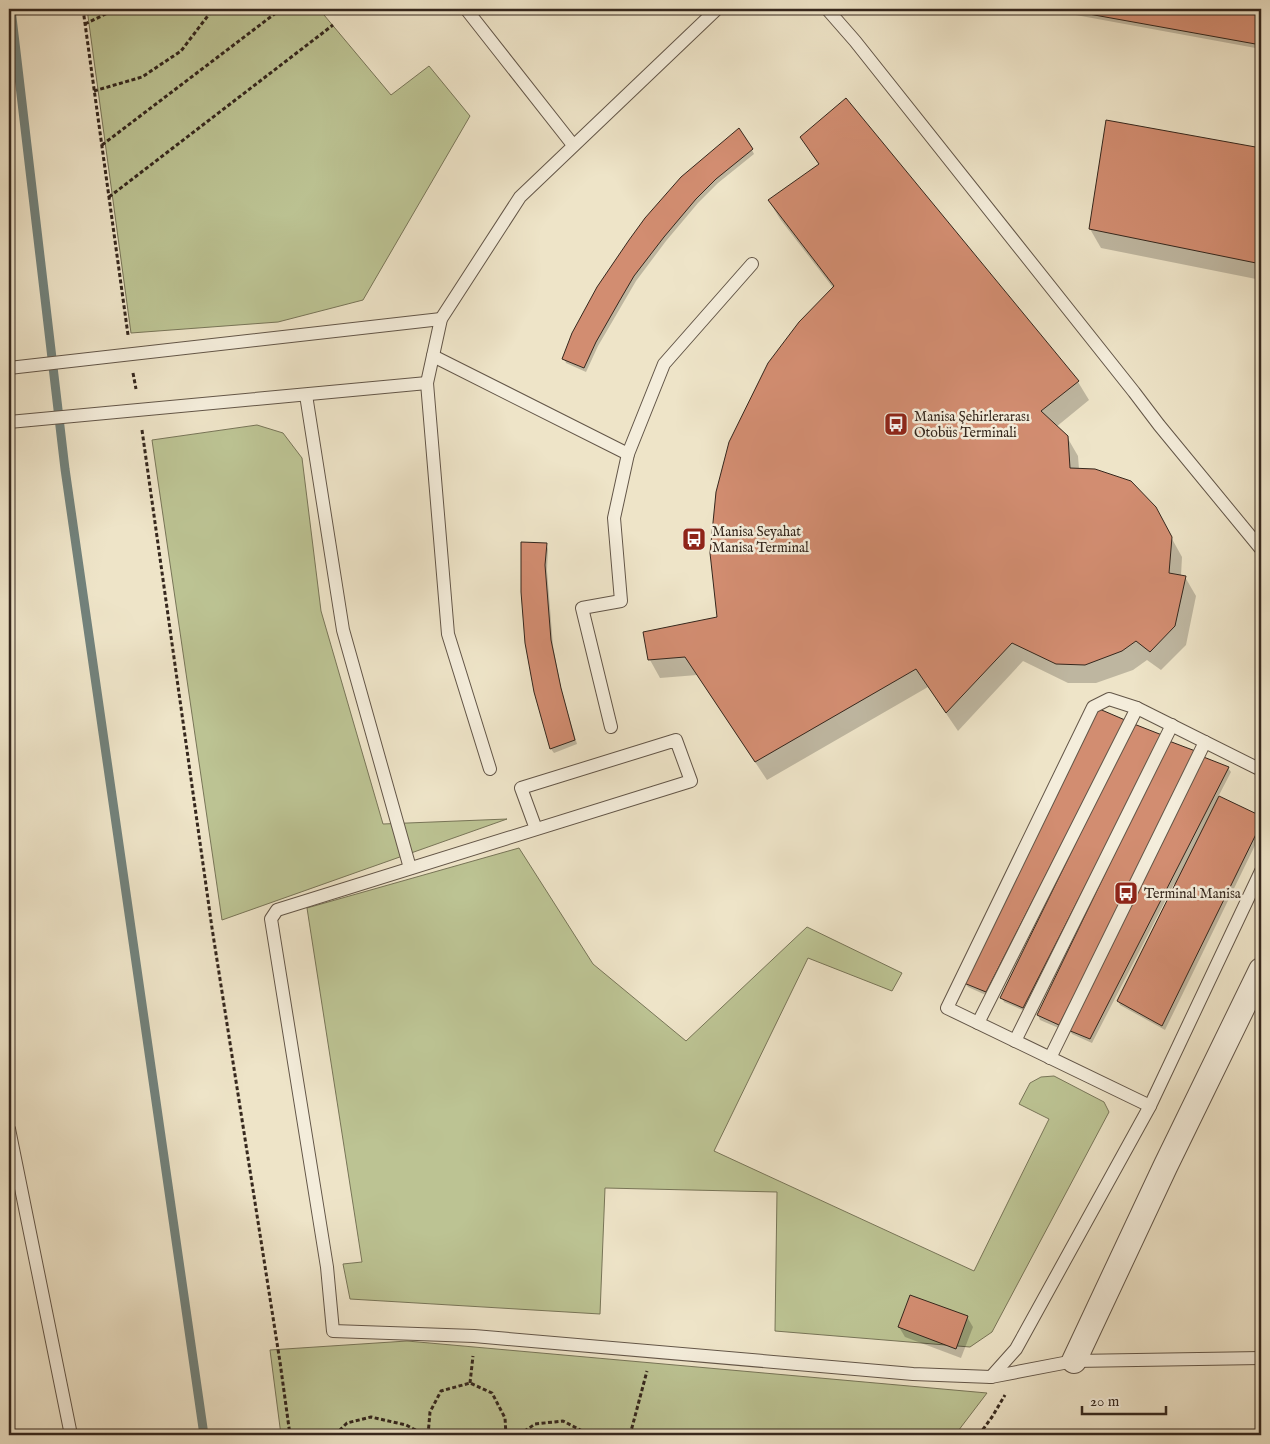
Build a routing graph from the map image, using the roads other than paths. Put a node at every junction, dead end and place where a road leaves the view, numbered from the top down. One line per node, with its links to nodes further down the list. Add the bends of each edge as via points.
1 (466, 9): 4 (lane)
2 (717, 9): 4 (lane)
3 (827, 9): 13 (lane)
4 (573, 145): 6 (lane, via 520,197)
5 (752, 264): 12 (lane, via 664,364)
6 (441, 320): 7 (lane); 8 (lane)
7 (433, 356): 9 (lane); 12 (lane)
8 (9, 368)
9 (427, 384): 10 (lane); 18 (lane, via 448,634)
10 (306, 395): 11 (lane); 21 (lane, via 344,630)
11 (9, 422)
12 (628, 454): 16 (lane, via 614,518 621,602 582,608)
13 (1261, 549)
14 (1137, 708): 15 (lane); 24 (lane); 24 (lane, via 1109,700 1093,707 947,1008)
15 (1172, 725): 17 (lane); 25 (lane)
16 (611, 727)
17 (1205, 742): 19 (lane); 26 (lane)
18 (490, 769)
19 (1261, 770)
20 (536, 829): 20 (lane, via 691,780 676,740 520,788); 21 (lane)
21 (410, 868): 31 (lane, via 277,910 270,919 327,1267 334,1331 474,1336 914,1374)
22 (1261, 871): 27 (lane)
23 (1261, 970): 30 (street)
24 (978, 1023): 25 (lane)
25 (1014, 1041): 26 (lane)
26 (1050, 1058): 27 (lane)
27 (1150, 1106): 31 (lane, via 1016,1349)
28 (9, 1129): 32 (lane)
29 (1261, 1358): 30 (lane)
30 (1074, 1361): 31 (lane)
31 (991, 1377)
32 (71, 1435)

